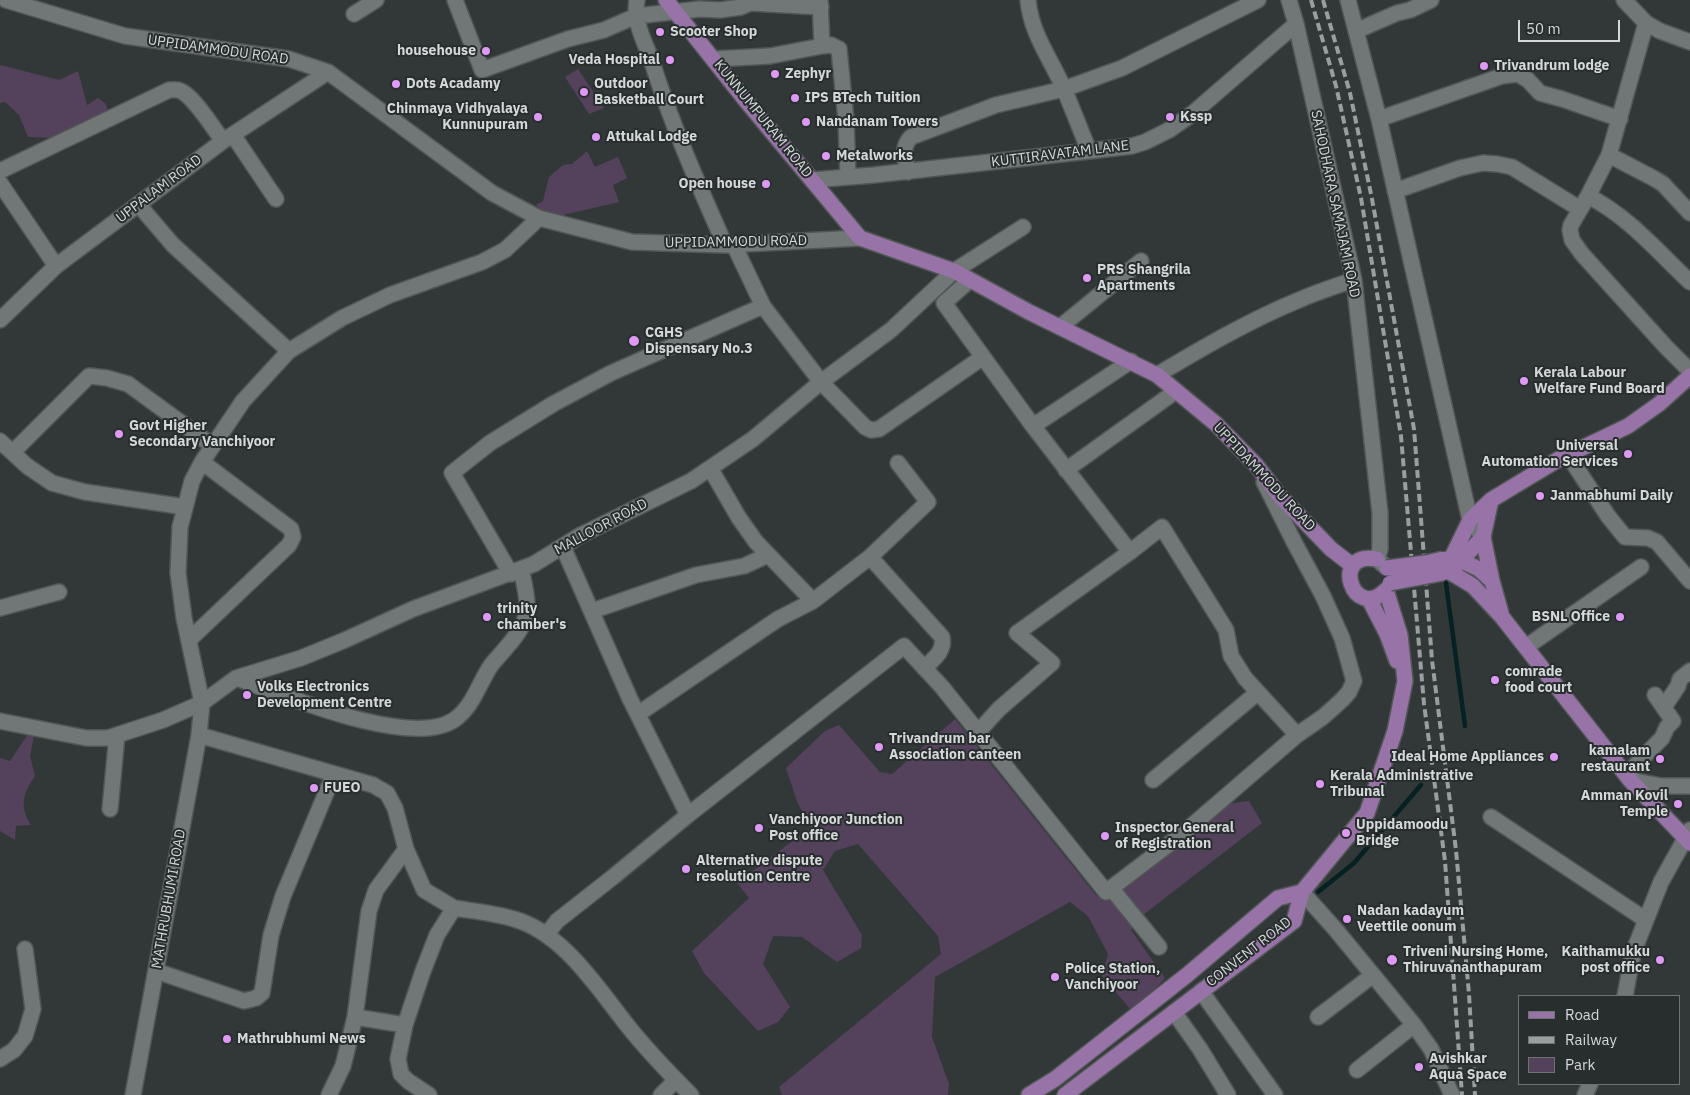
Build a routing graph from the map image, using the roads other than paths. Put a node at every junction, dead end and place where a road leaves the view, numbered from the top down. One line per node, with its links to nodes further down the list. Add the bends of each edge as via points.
1 (6, 0): 22 (street, UPPIDAMMODU ROAD, via 125,36 290,59)
2 (376, 0): 14 (street)
3 (455, 0): 15 (street, via 482,70 568,39 604,30)
4 (638, 0): 15 (street)
5 (1028, 0): 23 (street, via 1036,36)
6 (1258, 0): 23 (street, via 1122,68)
7 (1289, 0): 17 (street, SAHODHARA SAMAJAM ROAD)
8 (1348, 0): 18 (street)
9 (1431, 0): 18 (street)
10 (1624, 0): 16 (street)
11 (750, 2): 12 (street); 13 (street, via 741,7 720,10)
12 (821, 3): 20 (street)
13 (670, 6): 15 (street); 21 (main road, KUNNUMPURAM ROAD)
14 (354, 14)
15 (636, 16): 42 (street, via 674,124)
16 (1646, 23): 19 (street); 24 (street)
17 (1296, 24): 27 (street, KUTTIRAVATAM LANE, via 1169,130 1132,146); 47 (street, SAHODHARA SAMAJAM ROAD)
18 (1356, 31): 25 (street)
19 (1690, 42)
20 (822, 46): 21 (street, via 770,56); 31 (street, via 839,49)
21 (714, 59): 32 (main road, KUNNUMPURAM ROAD)
22 (328, 72): 26 (street, UPPALAM ROAD); 39 (street, UPPIDAMMODU ROAD, via 492,193)
23 (1064, 88): 27 (street); 30 (street, via 996,105 911,137 904,148)
24 (1620, 118): 25 (street, via 1540,93 1518,74 1502,76); 28 (street)
25 (1379, 119): 34 (street)
26 (228, 138): 29 (street, via 186,94 169,90); 35 (street); 37 (street, UPPALAM ROAD)
27 (1089, 151): 30 (street, KUTTIRAVATAM LANE)
28 (1609, 155): 36 (street); 38 (street, via 1663,184)
29 (0, 171)
30 (908, 172): 31 (street, KUTTIRAVATAM LANE)
31 (848, 176): 32 (street, KUTTIRAVATAM LANE)
32 (812, 180): 41 (main road, KUNNUMPURAM ROAD)
33 (0, 183): 44 (street)
34 (1395, 191): 36 (street, via 1460,168 1497,164 1512,167); 72 (street)
35 (276, 199)
36 (1584, 203): 48 (street, via 1604,204); 55 (street, via 1570,230 1572,240)
37 (138, 204): 44 (street, UPPALAM ROAD); 52 (street, via 173,245)
38 (1690, 213)
39 (538, 218): 42 (street, UPPIDAMMODU ROAD, via 632,242); 52 (street, MATHRUBHUMI ROAD, via 498,254 390,295 342,318)
40 (1023, 227): 45 (street, MALLOOR ROAD)
41 (860, 238): 42 (street, UPPIDAMMODU ROAD); 45 (main road, UPPIDAMMODU ROAD)
42 (730, 245): 49 (street)
43 (1141, 261): 51 (street)
44 (56, 266): 50 (street, UPPALAM ROAD)
45 (954, 271): 46 (main road, UPPIDAMMODU ROAD); 58 (street, MALLOOR ROAD, via 892,330)
46 (970, 280): 51 (main road, UPPIDAMMODU ROAD); 53 (street, via 944,302)
47 (1354, 280): 56 (street, via 1267,315); 82 (street, SAHODHARA SAMAJAM ROAD)
48 (1690, 282)
49 (763, 306): 58 (street); 80 (street, via 611,373 553,404 490,443 452,473)
50 (0, 320)
51 (1060, 327): 54 (main road, UPPIDAMMODU ROAD)
52 (289, 351): 62 (street, MATHRUBHUMI ROAD, via 242,401)
53 (983, 357): 58 (street, via 879,429 865,427); 60 (street)
54 (1130, 362): 56 (main road, UPPIDAMMODU ROAD); 60 (street)
55 (1690, 371)
56 (1156, 375): 59 (main road, UPPIDAMMODU ROAD)
57 (1690, 376): 64 (main road, via 1628,426)
58 (821, 382): 68 (street, MALLOOR ROAD, via 753,439)
59 (1176, 391): 67 (main road, UPPIDAMMODU ROAD, via 1216,424); 69 (street)
60 (1033, 426): 69 (street)
61 (0, 441): 63 (street)
62 (213, 446): 63 (street, via 128,384 90,376); 65 (street, MATHRUBHUMI ROAD)
63 (13, 452): 71 (street, via 52,483 85,492)
64 (1568, 455): 70 (main road); 84 (street, via 1625,537 1648,538 1657,542)
65 (202, 462): 71 (street, MATHRUBHUMI ROAD, via 192,481); 91 (street, via 291,529 293,536 289,545)
66 (898, 463): 77 (street, via 928,502)
67 (1256, 464): 81 (main road, UPPIDAMMODU ROAD, via 1278,494); 104 (street, via 1342,638 1354,681 1342,700)
68 (710, 468): 74 (street, MALLOOR ROAD); 76 (street, via 739,518)
69 (1066, 470): 75 (street)
70 (1491, 500): 72 (main road); 73 (main road)
71 (185, 507): 91 (street, MATHRUBHUMI ROAD, via 180,527 178,573)
72 (1470, 520): 73 (street); 78 (main road)
73 (1483, 537): 78 (main road); 83 (main road)
74 (563, 547): 80 (street, MALLOOR ROAD); 89 (street)
75 (1130, 552): 97 (street, via 1162,527 1226,630 1235,664); 101 (street, via 1017,633 1052,663 999,709)
76 (768, 555): 87 (street); 89 (street, via 744,566 696,575)
77 (870, 557): 87 (street); 93 (street, via 942,637 944,642 939,653)
78 (1450, 564): 82 (main road, bridge, via 1426,563); 83 (main road, via 1479,570); 90 (main road)
79 (1641, 567): 92 (street)
80 (516, 572): 95 (street, MALLOOR ROAD, via 413,609 301,658); 95 (street, via 526,596 527,612 522,626 491,665 473,699 456,718 443,726 413,728 356,720)
81 (1351, 572): 82 (main road, via 1364,559); 86 (main road, via 1353,590)
82 (1385, 575): 86 (main road, via 1376,598); 96 (main road, via 1400,635)
83 (1492, 581): 90 (main road)
84 (1690, 581)
85 (59, 592): 88 (street)
86 (1370, 598): 96 (main road)
87 (813, 601): 99 (street, via 762,630)
88 (0, 608)
89 (592, 611): 99 (street)
90 (1502, 616): 92 (main road)
91 (188, 640): 98 (street, MATHRUBHUMI ROAD)
92 (1526, 647): 106 (main road)
93 (924, 668): 101 (street); 110 (street, via 904,646)
94 (1690, 671): 106 (street, via 1660,701 1674,721)
95 (236, 678): 98 (street, MALLOOR ROAD)
96 (1404, 682): 115 (main road, CONVENT ROAD, via 1395,731 1367,813)
97 (1257, 693): 104 (street); 107 (street)
98 (202, 703): 102 (street, MALLOOR ROAD); 103 (street, MATHRUBHUMI ROAD)
99 (638, 714): 110 (street)
100 (0, 721): 102 (street, MALLOOR ROAD, via 86,738)
101 (978, 732): 114 (street, via 1106,892)
102 (117, 735): 109 (street)
103 (199, 735): 105 (street); 121 (street, MATHRUBHUMI ROAD)
104 (1297, 735): 114 (street, via 1181,835)
105 (334, 774): 113 (street, via 387,793 395,808); 121 (street, via 283,896 271,935 262,993 244,1002)
106 (1628, 778): 108 (street, via 1661,786); 112 (main road)
107 (1153, 780)
108 (1690, 786)
109 (110, 809)
110 (688, 815): 118 (street, via 557,922)
111 (1491, 817): 117 (street)
112 (1688, 838): 117 (street, via 1661,882)
113 (406, 849): 116 (street, via 424,890); 126 (street, via 376,890 369,911)
114 (1110, 888): 119 (street)
115 (1306, 897): 122 (street); 123 (main road, CONVENT ROAD, via 1294,921); 138 (main road, via 1278,898 1187,975 1055,1079)
116 (454, 908): 118 (street, via 515,919); 128 (street, via 437,935)
117 (1646, 920): 124 (street, via 1633,953)
118 (547, 934): 132 (street, via 593,979 627,1025)
119 (1159, 947)
120 (25, 949): 130 (street, via 33,1009 25,1036 14,1050)
121 (156, 971): 133 (street, MATHRUBHUMI ROAD)
122 (1373, 975): 127 (street); 129 (street)
123 (1201, 991): 125 (main road, CONVENT ROAD); 141 (street)
124 (1624, 995)
125 (1174, 1012): 139 (main road, CONVENT ROAD); 140 (street)
126 (355, 1016): 128 (street); 134 (street, via 343,1066)
127 (1318, 1017)
128 (404, 1025): 135 (street, via 398,1060 401,1074)
129 (1414, 1025): 131 (street); 142 (street, via 1431,1050)
130 (0, 1059)
131 (1357, 1070)
132 (676, 1080): 136 (street); 137 (street)
133 (138, 1092)
134 (329, 1095)
135 (429, 1095)
136 (661, 1095)
137 (692, 1095)
138 (1029, 1095)
139 (1065, 1095)
140 (1228, 1095)
141 (1275, 1095)
142 (1452, 1095)

